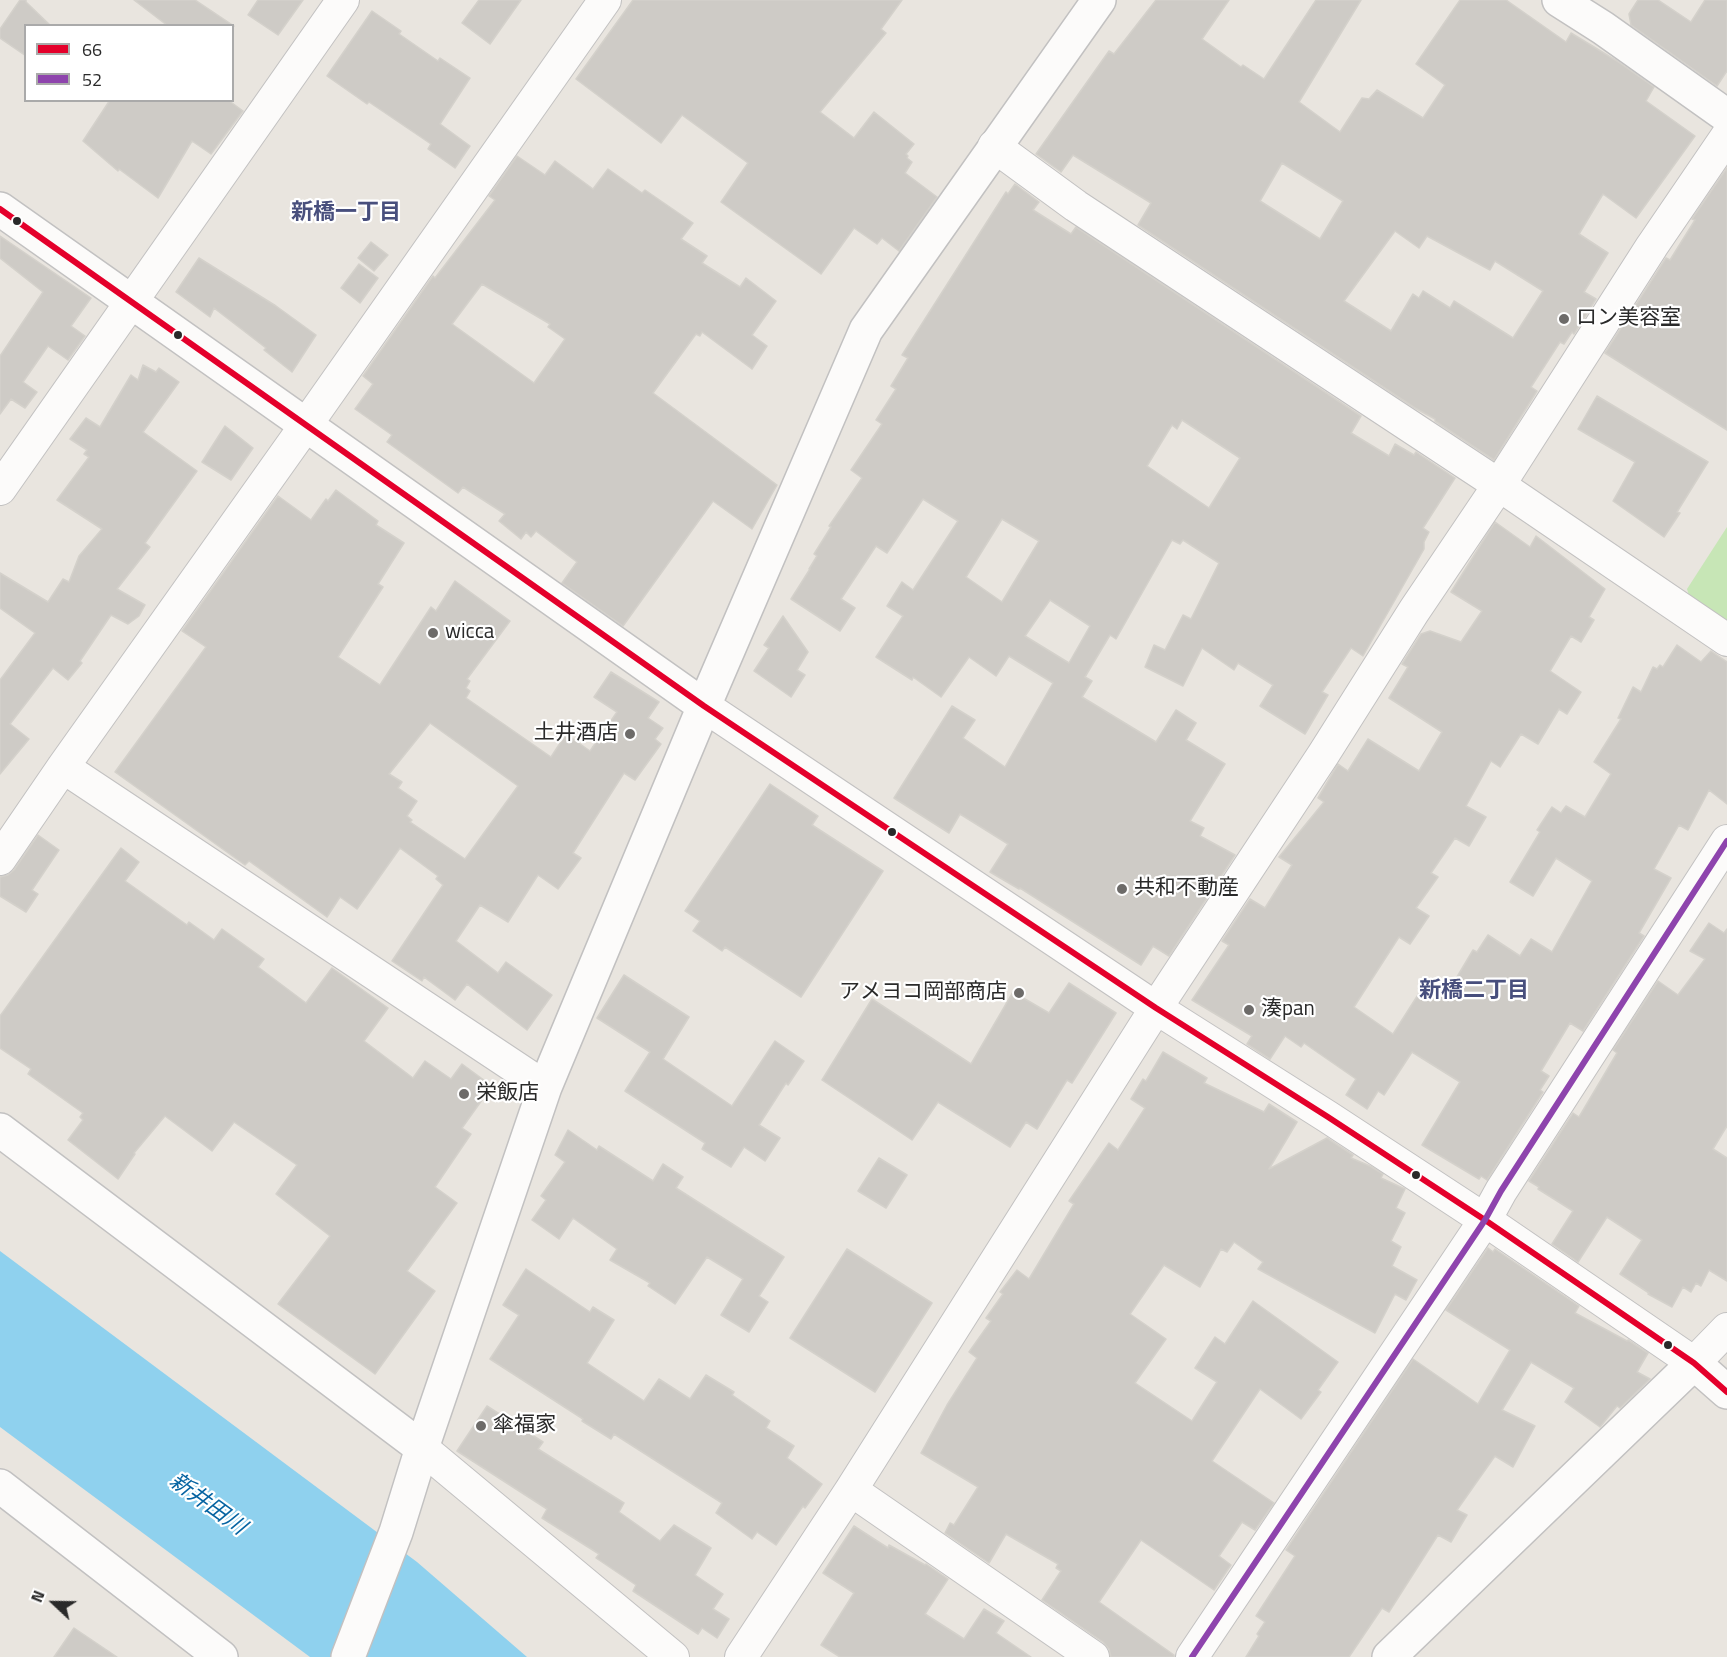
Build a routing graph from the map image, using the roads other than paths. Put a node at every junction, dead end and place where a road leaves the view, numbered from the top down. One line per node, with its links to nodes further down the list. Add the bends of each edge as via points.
1 (343, 0): 9 (street)
2 (605, 0): 10 (street)
3 (1099, 0): 7 (street)
4 (1559, 0): 5 (street)
5 (1727, 116)
6 (1727, 136): 11 (street)
7 (994, 146): 11 (street, via 1076,206); 14 (street, via 866,330)
8 (0, 209): 9 (street)
9 (131, 302): 10 (street); 12 (street)
10 (306, 425): 14 (street); 15 (street)
11 (1499, 485): 13 (street); 18 (street)
12 (0, 489)
13 (1727, 640)
14 (704, 706): 18 (street); 19 (street)
15 (63, 767): 17 (street); 19 (street)
16 (1727, 841): 21 (street)
17 (0, 859)
18 (1156, 1008): 21 (street); 27 (street)
19 (545, 1088): 25 (street)
20 (0, 1130): 25 (street)
21 (1485, 1220): 23 (street); 33 (street)
22 (1727, 1329): 23 (street)
23 (1694, 1363): 24 (street); 34 (street)
24 (1727, 1392)
25 (422, 1448): 29 (street, via 396,1532); 30 (street)
26 (0, 1486): 28 (street)
27 (851, 1490): 31 (street); 32 (street)
28 (221, 1657)
29 (348, 1657)
30 (673, 1657)
31 (741, 1657)
32 (1093, 1657)
33 (1192, 1657)
34 (1389, 1657)

